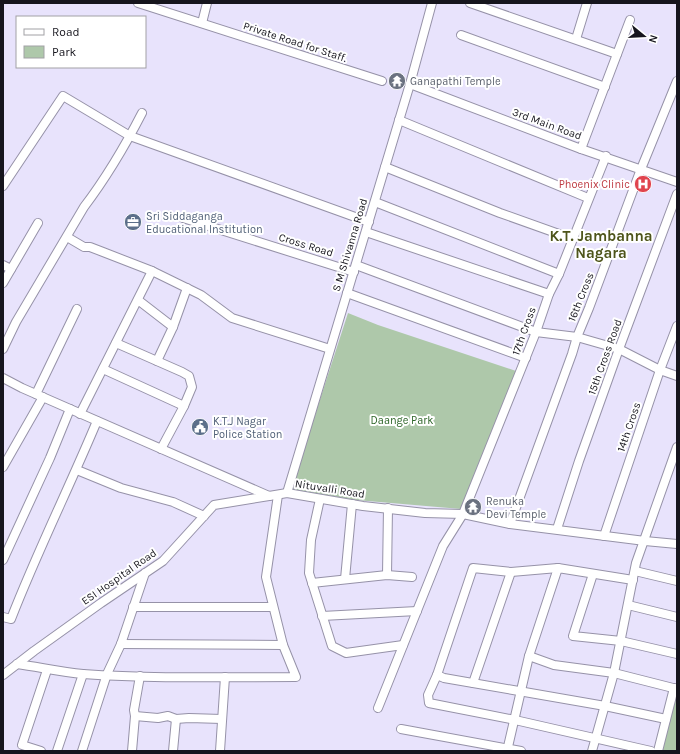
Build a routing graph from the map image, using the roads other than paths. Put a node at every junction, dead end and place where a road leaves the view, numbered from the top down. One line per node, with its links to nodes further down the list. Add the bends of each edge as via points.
1 (138, 3): 7 (street, Private Road for Staff.)
2 (207, 3): 7 (street)
3 (432, 3): 13 (street, S M Shivanna Road)
4 (470, 3): 9 (street)
5 (587, 3): 9 (street)
6 (630, 20): 10 (street)
7 (202, 23): 11 (street, Private Road for Staff.)
8 (461, 35): 14 (street)
9 (576, 39): 10 (street)
10 (617, 54): 14 (street)
11 (382, 81)
12 (677, 81): 21 (street, 16th Cross)
13 (410, 84): 16 (street, S M Shivanna Road); 18 (street, 3rd Main Road)
14 (605, 87): 18 (street)
15 (142, 113): 17 (street)
16 (399, 120): 20 (street, S M Shivanna Road); 25 (street)
17 (130, 136): 23 (street, via 63,96); 28 (street); 31 (street)
18 (581, 148): 19 (street, 3rd Main Road)
19 (606, 156): 21 (street, 3rd Main Road); 25 (street, 17th Cross)
20 (385, 167): 26 (street, S M Shivanna Road); 32 (street)
21 (641, 169): 22 (street, 3rd Main Road); 47 (street, 16th Cross)
22 (677, 182)
23 (3, 186)
24 (677, 194): 51 (street, 15th Cross Road)
25 (588, 198): 32 (street, 17th Cross)
26 (375, 202): 28 (street, S M Shivanna Road); 37 (street)
27 (183, 218): 34 (street, Cross Road)
28 (369, 222): 30 (street, S M Shivanna Road)
29 (38, 223): 35 (street)
30 (366, 232): 34 (street, S M Shivanna Road); 41 (street)
31 (67, 238): 36 (street, via 84,247); 50 (street, via 16,322)
32 (573, 239): 37 (street, 17th Cross)
33 (3, 265): 35 (street)
34 (355, 268): 40 (street, S M Shivanna Road); 46 (street, Cross Road)
35 (11, 269): 38 (street)
36 (152, 271): 39 (street); 42 (street)
37 (559, 274): 41 (street, 17th Cross)
38 (3, 283)
39 (187, 288): 45 (street); 49 (street, via 232,318)
40 (347, 293): 49 (street, S M Shivanna Road); 52 (street)
41 (549, 294): 46 (street, 17th Cross)
42 (138, 300): 45 (street); 48 (street)
43 (77, 309): 58 (street)
44 (677, 326): 55 (street, 14th Cross)
45 (173, 327): 53 (street)
46 (536, 332): 47 (street, Cross Road); 52 (street, 17th Cross)
47 (577, 337): 51 (street, Cross Road); 75 (street, 16th Cross)
48 (116, 343): 53 (street); 54 (street)
49 (330, 349): 67 (street, S M Shivanna Road)
50 (3, 350)
51 (619, 350): 55 (street, Cross Road); 76 (street, 15th Cross Road)
52 (526, 358): 73 (street, 17th Cross)
53 (157, 361): 59 (street, via 188,376 192,387)
54 (103, 369): 59 (street); 61 (street)
55 (660, 370): 56 (street, Cross Road); 77 (street, 14th Cross)
56 (677, 376)
57 (3, 378): 58 (street, Nituvalli Road)
58 (40, 396): 60 (street, Nituvalli Road); 65 (street)
59 (184, 406): 64 (street)
60 (70, 409): 61 (street, Nituvalli Road); 80 (street)
61 (80, 414): 62 (street, Nituvalli Road)
62 (97, 421): 64 (street, Nituvalli Road); 66 (street)
63 (677, 447): 78 (street)
64 (161, 449): 69 (street, Nituvalli Road)
65 (3, 467)
66 (77, 470): 74 (street, via 121,488 173,502); 97 (street, via 11,620)
67 (287, 493): 68 (street, Nituvalli Road); 70 (street, Nituvalli Road)
68 (278, 495): 69 (street, Nituvalli Road); 94 (street, via 266,577)
69 (269, 496): 74 (street, ESI Hospital Road, via 214,505)
70 (320, 499): 71 (street, Nituvalli Road); 91 (street, via 311,540 309,573)
71 (352, 504): 72 (street, Nituvalli Road); 88 (street)
72 (388, 508): 73 (street, Nituvalli Road, via 424,513); 86 (street)
73 (463, 514): 75 (street, Nituvalli Road); 95 (street, 17th Cross, via 444,546)
74 (204, 516): 84 (street, ESI Hospital Road, via 163,561)
75 (510, 524): 76 (street, Nituvalli Road)
76 (557, 530): 77 (street, Nituvalli Road)
77 (604, 536): 78 (street, Nituvalli Road)
78 (645, 541): 79 (street, Nituvalli Road); 82 (street)
79 (677, 544)
80 (3, 560)
81 (558, 568): 83 (street); 85 (street); 104 (street)
82 (635, 571): 89 (street); 90 (street)
83 (510, 572): 110 (street, via 473,568); 114 (street)
84 (145, 573): 93 (street); 105 (street, ESI Hospital Road)
85 (593, 574): 89 (street); 99 (street, via 573,636)
86 (387, 575): 87 (street); 88 (street)
87 (412, 577)
88 (345, 579): 91 (street)
89 (633, 580): 92 (street)
90 (677, 581)
91 (312, 583): 96 (street)
92 (628, 605): 98 (street); 99 (street)
93 (134, 607): 94 (street); 100 (street)
94 (273, 607): 101 (street)
95 (417, 611): 96 (street); 102 (street, 17th Cross)
96 (322, 616): 102 (street, via 332,646 346,653)
97 (3, 617)
98 (677, 617)
99 (621, 641): 103 (street); 107 (street)
100 (121, 644): 101 (street); 109 (street)
101 (283, 645): 113 (street, via 296,676)
102 (403, 645): 118 (street, 17th Cross)
103 (677, 654)
104 (529, 656): 107 (street, via 554,665); 116 (street)
105 (17, 664): 106 (street); 111 (street, ESI Hospital Road)
106 (46, 670): 108 (street); 127 (street, via 22,745)
107 (614, 673): 115 (street); 117 (street)
108 (83, 674): 109 (street); 128 (street)
109 (107, 674): 112 (street); 129 (street)
110 (437, 675): 114 (street); 122 (street, via 428,695 428,703)
111 (3, 676)
112 (140, 676): 113 (street); 119 (street)
113 (225, 676): 121 (street)
114 (473, 683): 116 (street)
115 (675, 688): 123 (street)
116 (521, 691): 117 (street); 122 (street)
117 (604, 706): 123 (street); 125 (street)
118 (378, 708)
119 (135, 716): 120 (street, via 168,716); 130 (street)
120 (176, 719): 121 (street); 131 (street)
121 (222, 719): 132 (street)
122 (515, 720): 125 (street); 126 (street)
123 (666, 720): 136 (street)
124 (401, 729): 126 (street)
125 (595, 739): 134 (street); 135 (street)
126 (508, 750): 133 (street)
127 (41, 751)
128 (57, 751)
129 (82, 751)
130 (132, 751)
131 (173, 751)
132 (220, 751)
133 (520, 751)
134 (592, 751)
135 (651, 751)
136 (658, 751)

